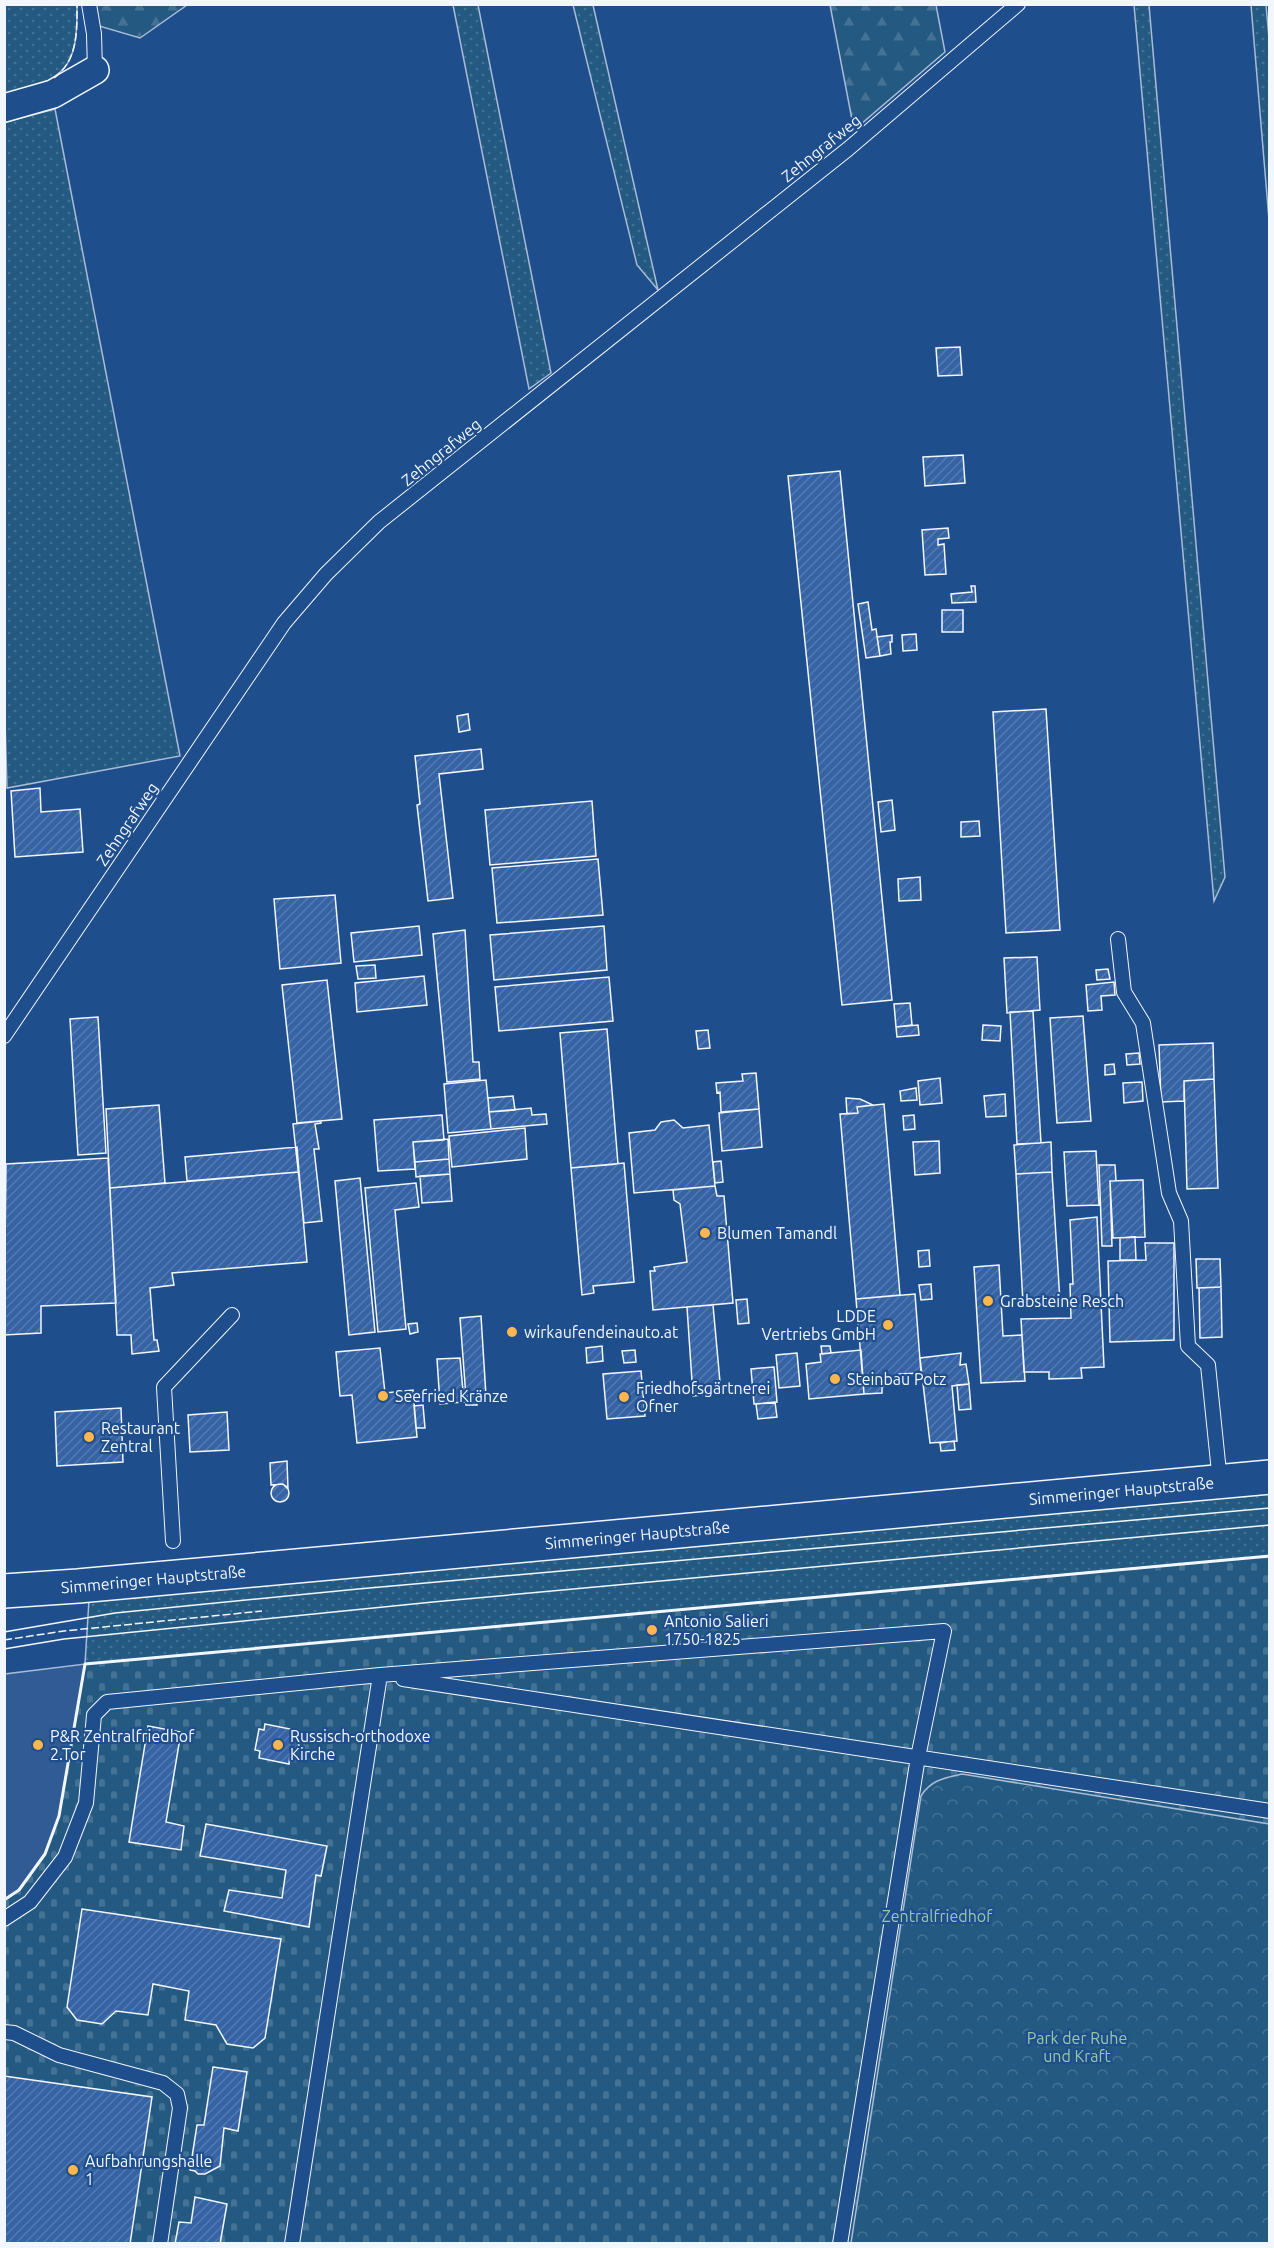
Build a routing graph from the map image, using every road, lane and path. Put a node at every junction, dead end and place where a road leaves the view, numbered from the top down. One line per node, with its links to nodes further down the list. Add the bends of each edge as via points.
1 (89, 4): 3 (lane)
2 (1018, 4): 6 (lane, Zehngrafweg, via 848,149 378,522 326,573 284,622)
3 (95, 70): 4 (street, via 53,94)
4 (4, 108)
5 (1118, 939): 9 (lane, via 1124,992 1143,1023 1169,1193 1181,1221 1188,1346 1208,1365)
6 (4, 1036)
7 (232, 1315): 10 (lane, via 164,1387)
8 (1269, 1477): 9 (main road, Simmeringer Hauptstraße)
9 (1220, 1482): 11 (main road, Simmeringer Hauptstraße)
10 (172, 1541)
11 (4, 1591)
12 (380, 1675): 13 (lane); 13 (lane, via 944,1632); 15 (lane, via 107,1702 94,1715 86,1803 65,1857 30,1902); 18 (lane)
13 (918, 1757): 14 (lane); 19 (lane)
14 (1269, 1811)
15 (4, 1919)
16 (4, 2032): 17 (lane, via 59,2055 163,2083 177,2094 180,2108)
17 (160, 2244)
18 (292, 2244)
19 (840, 2244)

